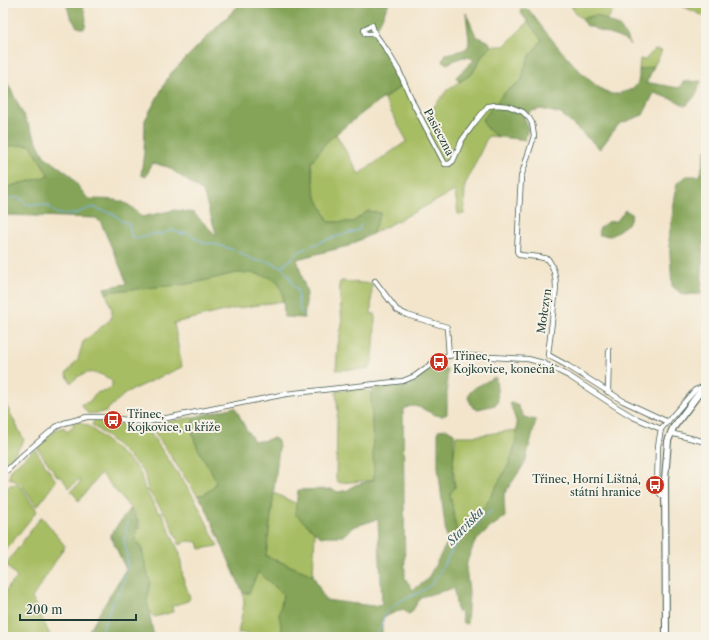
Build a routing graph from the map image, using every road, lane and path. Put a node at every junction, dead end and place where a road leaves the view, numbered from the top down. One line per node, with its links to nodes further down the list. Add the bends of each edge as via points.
1 (376, 34): 2 (street, Pasieczna, via 399,71 445,164 453,161 462,140 488,106 508,106 526,114 532,123 534,136)
2 (521, 177): 7 (street, Mołczyn, via 518,253 548,259 556,281 548,355)
3 (376, 281): 5 (street, via 397,310 447,327)
4 (609, 350): 7 (street)
5 (450, 356): 9 (street, via 528,359 543,363 569,376 634,417); 14 (street, via 441,357 415,376 402,381 286,394 147,422 87,417 56,427)
6 (704, 386): 8 (street, via 694,390); 10 (street)
7 (608, 392): 8 (street, Mołczyn)
8 (668, 422): 9 (street)
9 (662, 429): 12 (street)
10 (670, 433): 11 (street); 13 (street)
11 (706, 442)
12 (658, 454): 13 (street); 15 (street, via 657,490)
13 (667, 454): 15 (street)
14 (3, 474)
15 (665, 497): 16 (street)
16 (666, 637)

